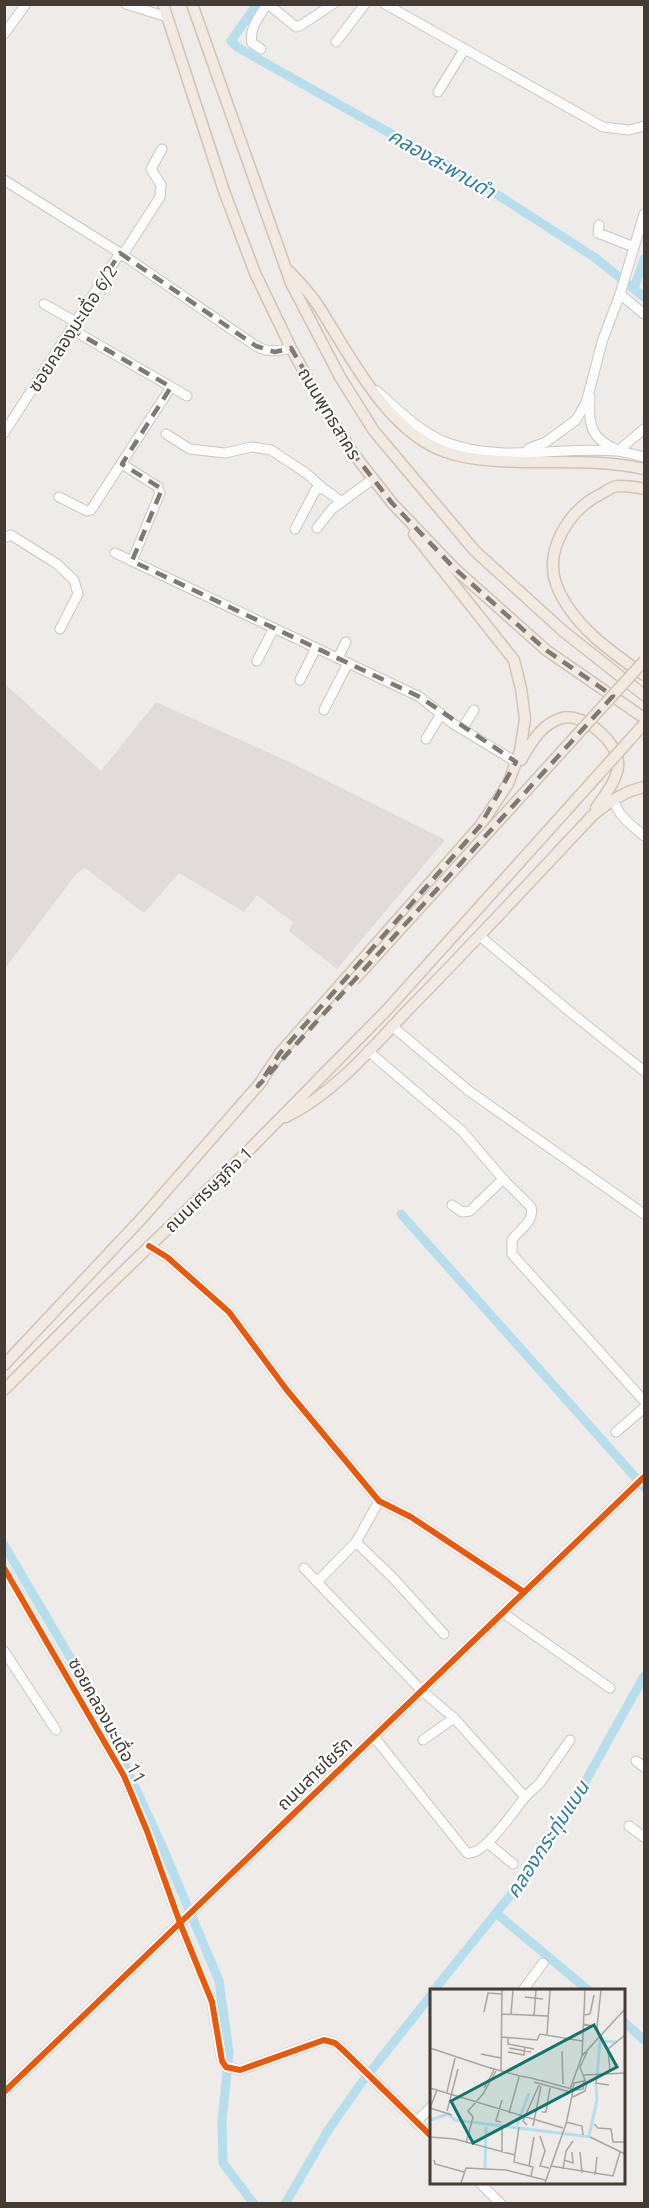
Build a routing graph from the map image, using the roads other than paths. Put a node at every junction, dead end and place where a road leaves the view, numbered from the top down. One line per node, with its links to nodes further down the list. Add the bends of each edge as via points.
1 (26, 4): 10 (street)
2 (126, 4): 9 (street)
3 (163, 4): 9 (main road, ถนนพุทธสาคร)
4 (192, 4): 22 (main road, ถนนพุทธสาคร)
5 (267, 4): 6 (street, via 296,27); 12 (street, via 250,35 252,43)
6 (333, 4)
7 (365, 4): 11 (street)
8 (385, 4): 13 (street)
9 (167, 17): 27 (main road, ถนนพุทธสาคร, via 255,273)
10 (4, 33)
11 (336, 42)
12 (261, 49)
13 (464, 50): 14 (street); 15 (street, via 603,127 629,130)
14 (438, 92)
15 (645, 126)
16 (162, 149): 21 (street, ซอยคลองมะเดื่อ 6/2, via 151,169 161,185 160,197)
17 (4, 180): 21 (street)
18 (645, 214): 20 (street)
19 (599, 225): 20 (street, via 598,233)
20 (634, 247): 23 (street)
21 (121, 255): 26 (street, ซอยคลองมะเดื่อ 6/2); 27 (street, via 264,351)
22 (283, 262): 28 (main road, via 317,304); 61 (main road, ถนนพุทธสาคร, via 301,306 340,376 388,448 475,551 563,631)
23 (620, 294): 25 (street); 29 (street)
24 (44, 304): 26 (street)
25 (645, 314)
26 (73, 325): 30 (street); 33 (street, ซอยคลองมะเดื่อ 6/2)
27 (291, 348): 40 (main road, ถนนพุทธสาคร, via 321,403)
28 (362, 378): 36 (street, via 401,413 447,443); 39 (main road, via 392,414 421,439 444,452 499,461 616,463)
29 (591, 386): 35 (street, via 591,427 602,441); 36 (street, via 576,420 546,442)
30 (171, 387): 31 (street); 38 (street)
31 (187, 396)
32 (645, 429): 35 (street)
33 (4, 433)
34 (166, 434): 41 (street, via 190,449 225,453 252,447 271,450)
35 (623, 451): 36 (street); 37 (street)
36 (517, 452)
37 (645, 457)
38 (122, 464): 43 (street, via 92,510); 50 (street, via 158,487 160,493)
39 (645, 469)
40 (373, 479): 44 (street); 45 (main road, ถนนพุทธสาคร)
41 (324, 489): 44 (street); 47 (street, via 316,489)
42 (645, 489): 59 (main road, via 616,486 587,501 565,525 553,553 556,583 572,612 593,635)
43 (59, 497)
44 (342, 502): 46 (street)
45 (392, 503): 65 (main road, ถนนพุทธสาคร, via 454,567 546,650); 69 (main road, via 514,660 525,719)
46 (317, 528)
47 (295, 529)
48 (4, 538): 52 (street, via 11,535 57,564 74,580 78,594)
49 (115, 553): 50 (street)
50 (132, 561): 51 (street)
51 (274, 628): 54 (street); 57 (street)
52 (60, 629)
53 (346, 642): 55 (street)
54 (316, 648): 55 (street); 60 (street)
55 (338, 658): 58 (street)
56 (645, 661): 79 (main road, ถนนเศรษฐกิจ 1, bridge)
57 (257, 662)
58 (348, 663): 62 (street); 64 (street, via 420,697)
59 (645, 675)
60 (300, 680)
61 (645, 695)
62 (324, 710)
63 (474, 710): 67 (street)
64 (441, 714): 67 (street); 68 (street)
65 (645, 718)
66 (645, 724): 80 (main road, ถนนเศรษฐกิจ 1, bridge, via 385,1012)
67 (462, 729): 69 (street)
68 (426, 739)
69 (516, 762): 70 (main road)
70 (508, 784): 73 (main road, via 533,739 547,724 563,717 576,718 594,727 611,744 619,766 606,793); 79 (main road, via 480,826 280,1053)
71 (645, 787): 72 (main road)
72 (614, 800): 73 (main road); 74 (street, via 616,809)
73 (577, 832): 75 (main road)
74 (645, 837)
75 (481, 937): 76 (main road); 78 (street)
76 (393, 1026): 77 (main road); 83 (street, via 469,1091)
77 (368, 1051): 80 (main road, via 312,1102); 81 (street, via 462,1131)
78 (645, 1071)
79 (258, 1086): 85 (main road, ถนนเศรษฐกิจ 1, via 144,1216)
80 (278, 1121): 84 (main road, ถนนเศรษฐกิจ 1)
81 (503, 1179): 82 (street, via 470,1211 462,1212); 87 (street, via 532,1212 512,1240 512,1254)
82 (452, 1205)
83 (645, 1214)
84 (149, 1246): 86 (main road, ถนนเศรษฐกิจ 1); 91 (street, via 229,1312)
85 (4, 1365)
86 (4, 1390)
87 (645, 1401)
88 (645, 1408): 89 (street)
89 (616, 1432)
90 (645, 1477): 96 (street, ถนนสายใยรัก)
91 (379, 1502): 92 (street); 96 (street, via 411,1517)
92 (356, 1542): 95 (street); 98 (street)
93 (4, 1568): 112 (street, ซอยคลองมะเดื่อ 11, via 124,1776)
94 (304, 1568): 95 (street)
95 (317, 1582): 101 (street)
96 (524, 1592): 97 (street, ถนนสายใยรัก)
97 (502, 1613): 100 (street); 101 (street, ถนนสายใยรัก)
98 (444, 1634)
99 (4, 1651): 103 (street)
100 (610, 1688)
101 (421, 1690): 102 (street); 104 (street, ถนนสายใยรัก)
102 (454, 1718): 105 (street); 107 (street)
103 (56, 1730)
104 (374, 1737): 110 (street, via 462,1849 472,1854); 112 (street, ถนนสายใยรัก)
105 (423, 1740)
106 (570, 1740): 107 (street, via 540,1783)
107 (525, 1797): 110 (street)
108 (629, 1826): 109 (street)
109 (645, 1837)
110 (488, 1843): 111 (street)
111 (513, 1864)
112 (180, 1923): 115 (street, ถนนสายใยรัก); 117 (street, ซอยคลองมะเดื่อ 11, via 212,2002 226,2067 240,2070 324,2040 335,2043)
113 (543, 1964): 114 (street)
114 (524, 1989)
115 (4, 2092)
116 (430, 2108): 117 (street)
117 (416, 2122): 118 (street, ซอยคลองมะเดื่อ 11)
118 (430, 2135)
119 (481, 2184): 120 (street)
120 (501, 2204)

